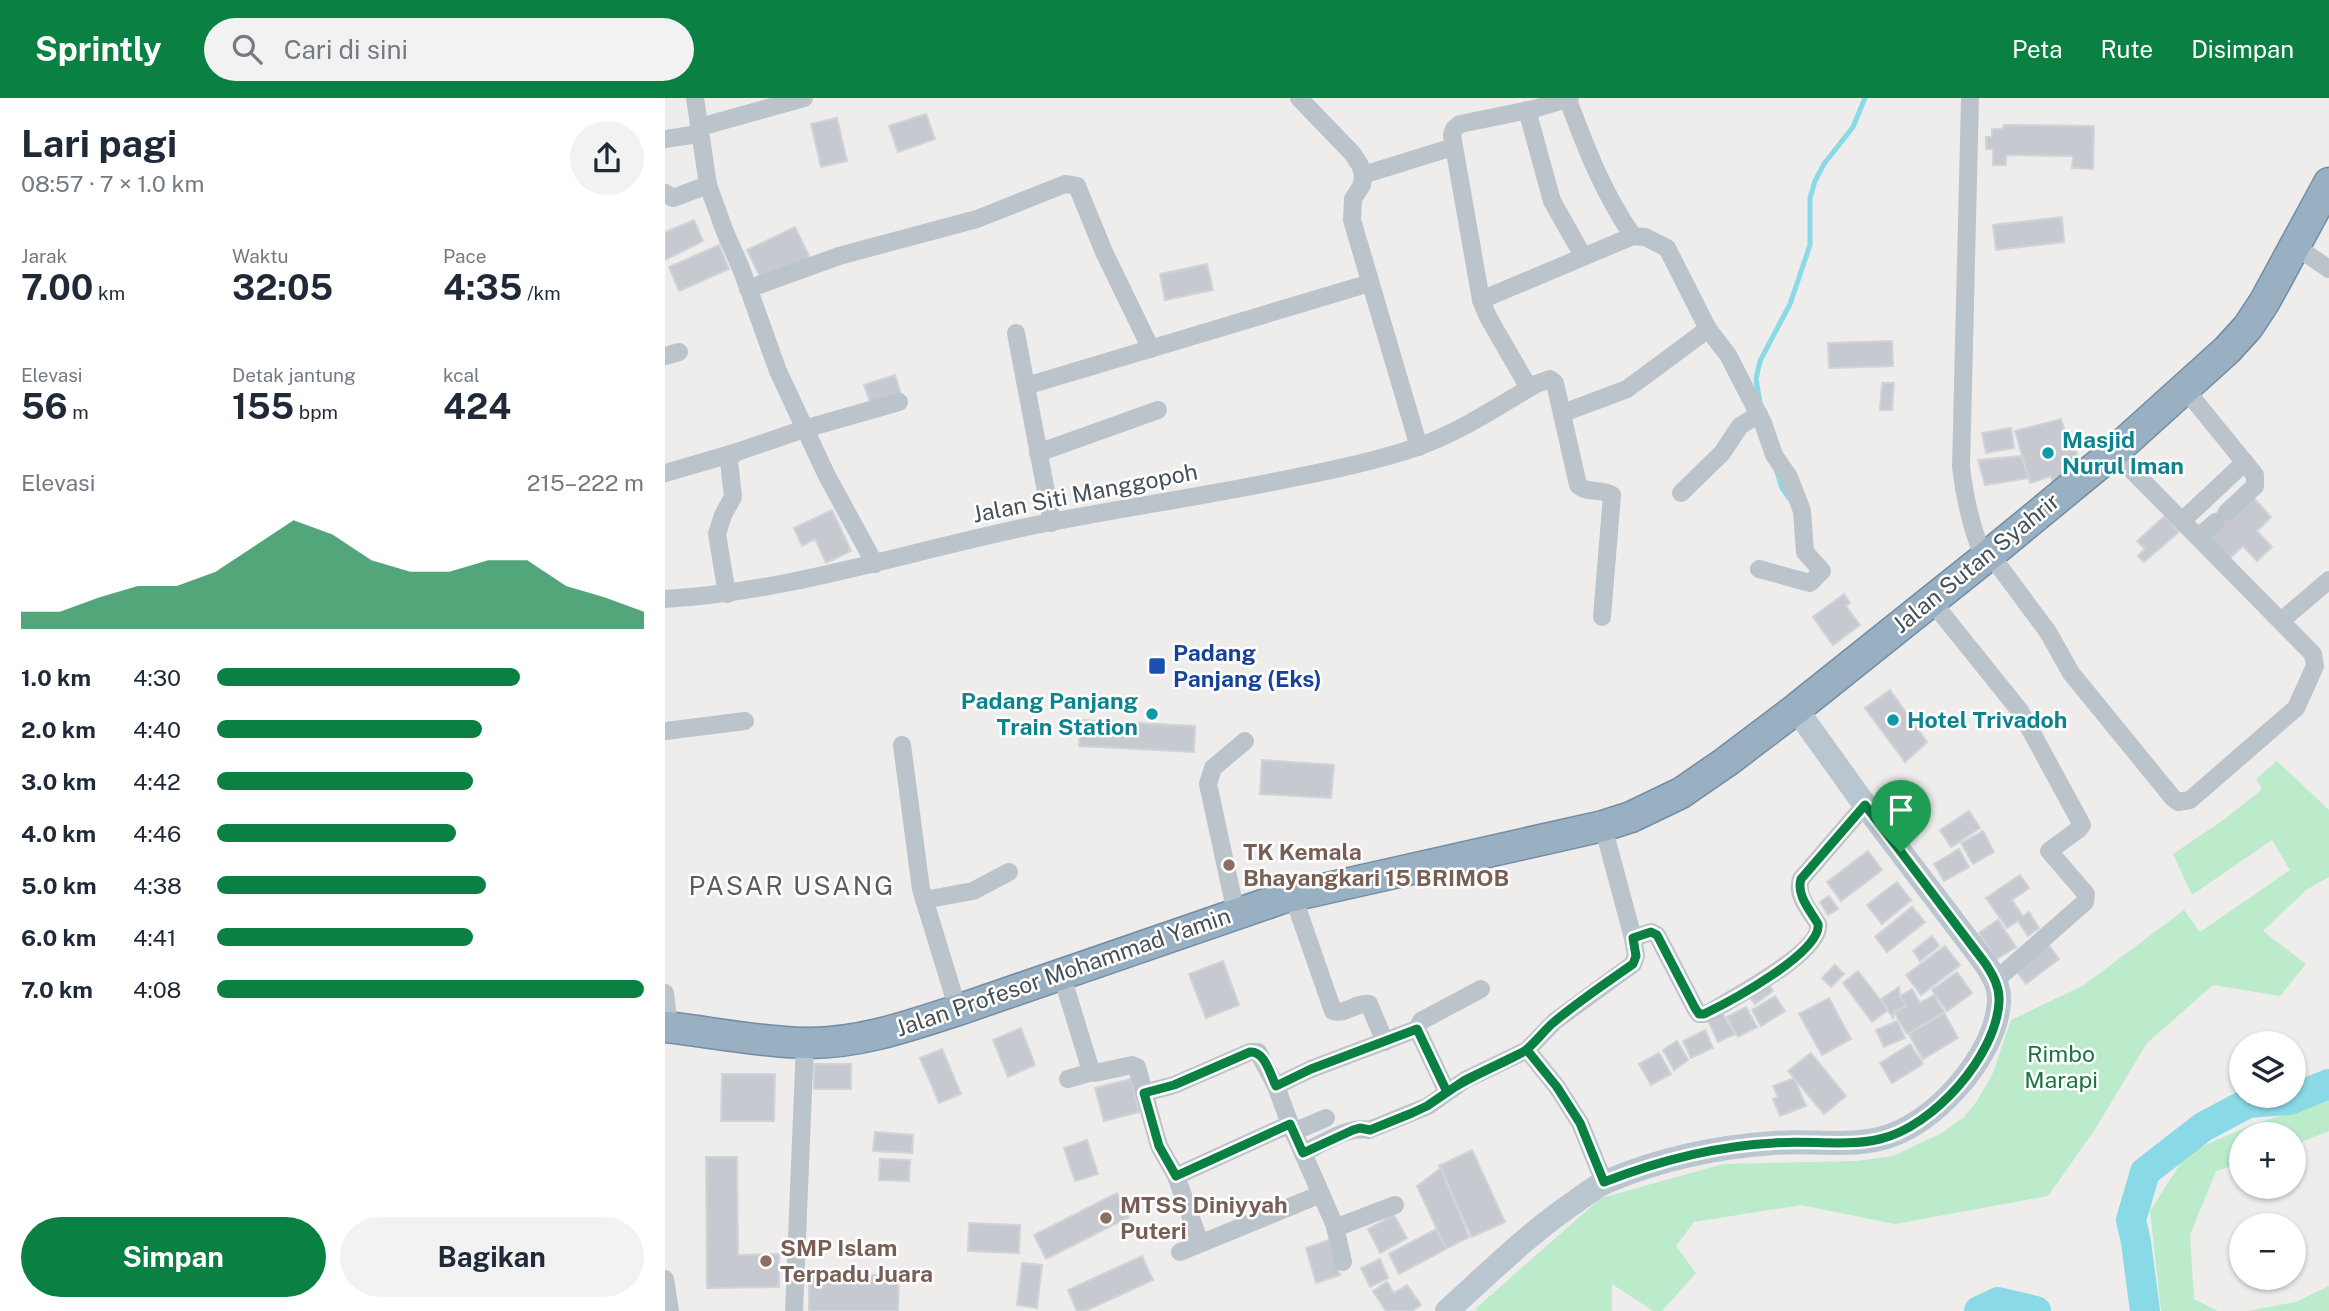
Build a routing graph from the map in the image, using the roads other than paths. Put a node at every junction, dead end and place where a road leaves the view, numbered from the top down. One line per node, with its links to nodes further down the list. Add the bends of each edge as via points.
1 (695, 98): 7 (street)
2 (804, 98): 7 (street)
3 (1299, 98): 10 (street, via 1352,153)
4 (1970, 98): 42 (street, via 1961,467 1973,533)
5 (1569, 99): 6 (street); 14 (street, via 1596,174)
6 (1527, 110): 9 (street, via 1460,124 1452,135); 16 (street, via 1552,201)
7 (699, 130): 8 (street); 12 (street)
8 (665, 139)
9 (1453, 147): 10 (street); 20 (street)
10 (1363, 175): 18 (street, via 1351,210)
11 (2329, 183): 15 (highway, Jalan Sutan Syahrir)
12 (708, 185): 13 (street, via 673,198); 19 (street)
13 (665, 193)
14 (1633, 236): 16 (street); 21 (street, via 1667,248)
15 (2295, 246): 17 (street); 26 (highway, Jalan Sutan Syahrir, via 2248,327)
16 (1583, 256): 20 (street)
17 (2329, 269)
18 (1370, 283): 23 (street); 32 (street)
19 (748, 289): 23 (street, via 839,257 977,219 1072,183); 31 (street)
20 (1481, 300): 25 (street)
21 (1708, 329): 29 (street, via 1627,389); 30 (street, via 1728,355)
22 (1016, 333): 24 (street)
23 (1151, 349): 24 (street)
24 (1025, 386): 35 (street)
25 (1529, 388): 29 (street, via 1553,380); 32 (street, Jalan Siti Manggopoh)
26 (2185, 389): 33 (highway, Jalan Sutan Syahrir); 36 (street)
27 (899, 402): 31 (street)
28 (1158, 410): 35 (street)
29 (1563, 413): 49 (street, via 1578,485 1609,492 1613,499)
30 (1759, 414): 38 (street, via 1740,426 1722,453); 44 (street, via 1774,455 1798,497 1805,552 1822,571 1810,583)
31 (804, 429): 34 (street); 43 (street)
32 (1419, 447): 40 (street, Jalan Siti Manggopoh, via 1247,488)
33 (2114, 452): 39 (street); 42 (highway, Jalan Sutan Syahrir)
34 (734, 453): 37 (street); 46 (street, via 729,461 733,497 717,534)
35 (1038, 453): 40 (street)
36 (2245, 462): 39 (street); 41 (street, via 2255,475 2255,486)
37 (665, 473)
38 (1681, 493)
39 (2182, 521): 41 (street)
40 (1052, 523): 43 (street, Jalan Siti Manggopoh)
41 (2198, 537): 50 (street)
42 (1987, 556): 48 (highway, Jalan Sutan Syahrir); 50 (street, via 2048,632 2071,673 2178,802 2190,800 2296,708 2316,661)
43 (875, 564): 46 (street, Jalan Siti Manggopoh)
44 (1759, 569)
45 (2329, 580): 50 (street)
46 (727, 594): 47 (street, Jalan Siti Manggopoh)
47 (665, 599)
48 (1930, 599): 51 (highway, Jalan Sutan Syahrir); 64 (street, via 2020,711 2082,825 2049,851 2086,894 2085,902)
49 (1602, 617)
50 (2281, 621)
51 (1796, 709): 56 (main road); 57 (highway, Jalan Profesor Mohammad Yamin, via 1681,793)
52 (744, 721): 53 (street)
53 (665, 731)
54 (1245, 741): 61 (street, via 1213,768 1208,784)
55 (902, 745): 60 (street)
56 (1865, 805): 62 (street, via 1798,886 1818,924 1815,938 1796,957 1710,1012 1699,1014 1657,935 1651,932); 64 (main road)
57 (1603, 825): 59 (highway, Jalan Profesor Mohammad Yamin); 62 (street)
58 (1009, 872): 60 (street, via 973,891)
59 (1293, 896): 61 (highway, Jalan Profesor Mohammad Yamin); 71 (street, via 1333,1011 1369,1004)
60 (924, 900): 67 (street)
61 (1236, 913): 63 (highway, Jalan Profesor Mohammad Yamin)
62 (1633, 938): 72 (street, via 1633,964 1555,1021)
63 (1061, 973): 67 (highway, Jalan Profesor Mohammad Yamin); 73 (street)
64 (1996, 980): 82 (main road, via 1999,1000 1985,1049 1962,1082 1907,1129 1860,1142 1730,1148 1646,1166)
65 (1481, 989): 69 (street, via 1421,1021)
66 (665, 993): 68 (street)
67 (958, 1010): 70 (highway, Jalan Profesor Mohammad Yamin, via 872,1035)
68 (667, 1027): 70 (highway, Jalan Profesor Mohammad Yamin)
69 (1417, 1029): 71 (street); 76 (street)
70 (805, 1042): 91 (street)
71 (1385, 1042): 75 (street)
72 (1527, 1050): 76 (street); 82 (street, via 1580,1123)
73 (1092, 1072): 74 (street); 77 (street, via 1135,1065)
74 (1068, 1079)
75 (1276, 1086): 77 (street, via 1261,1055 1254,1051); 79 (street)
76 (1447, 1092): 80 (street, via 1412,1113 1370,1130 1353,1130)
77 (1144, 1093): 81 (street, via 1159,1146)
78 (1326, 1118): 79 (street)
79 (1292, 1128): 80 (street); 81 (street)
80 (1303, 1153): 83 (street)
81 (1176, 1176): 86 (street)
82 (1604, 1182): 92 (main road, via 1554,1217)
83 (1321, 1194): 85 (street); 86 (street)
84 (1395, 1205): 85 (street)
85 (1335, 1228): 88 (street)
86 (1200, 1243): 87 (street)
87 (1180, 1252)
88 (1343, 1262)
89 (665, 1279): 90 (street)
90 (670, 1311)
91 (794, 1311)
92 (1447, 1311)

